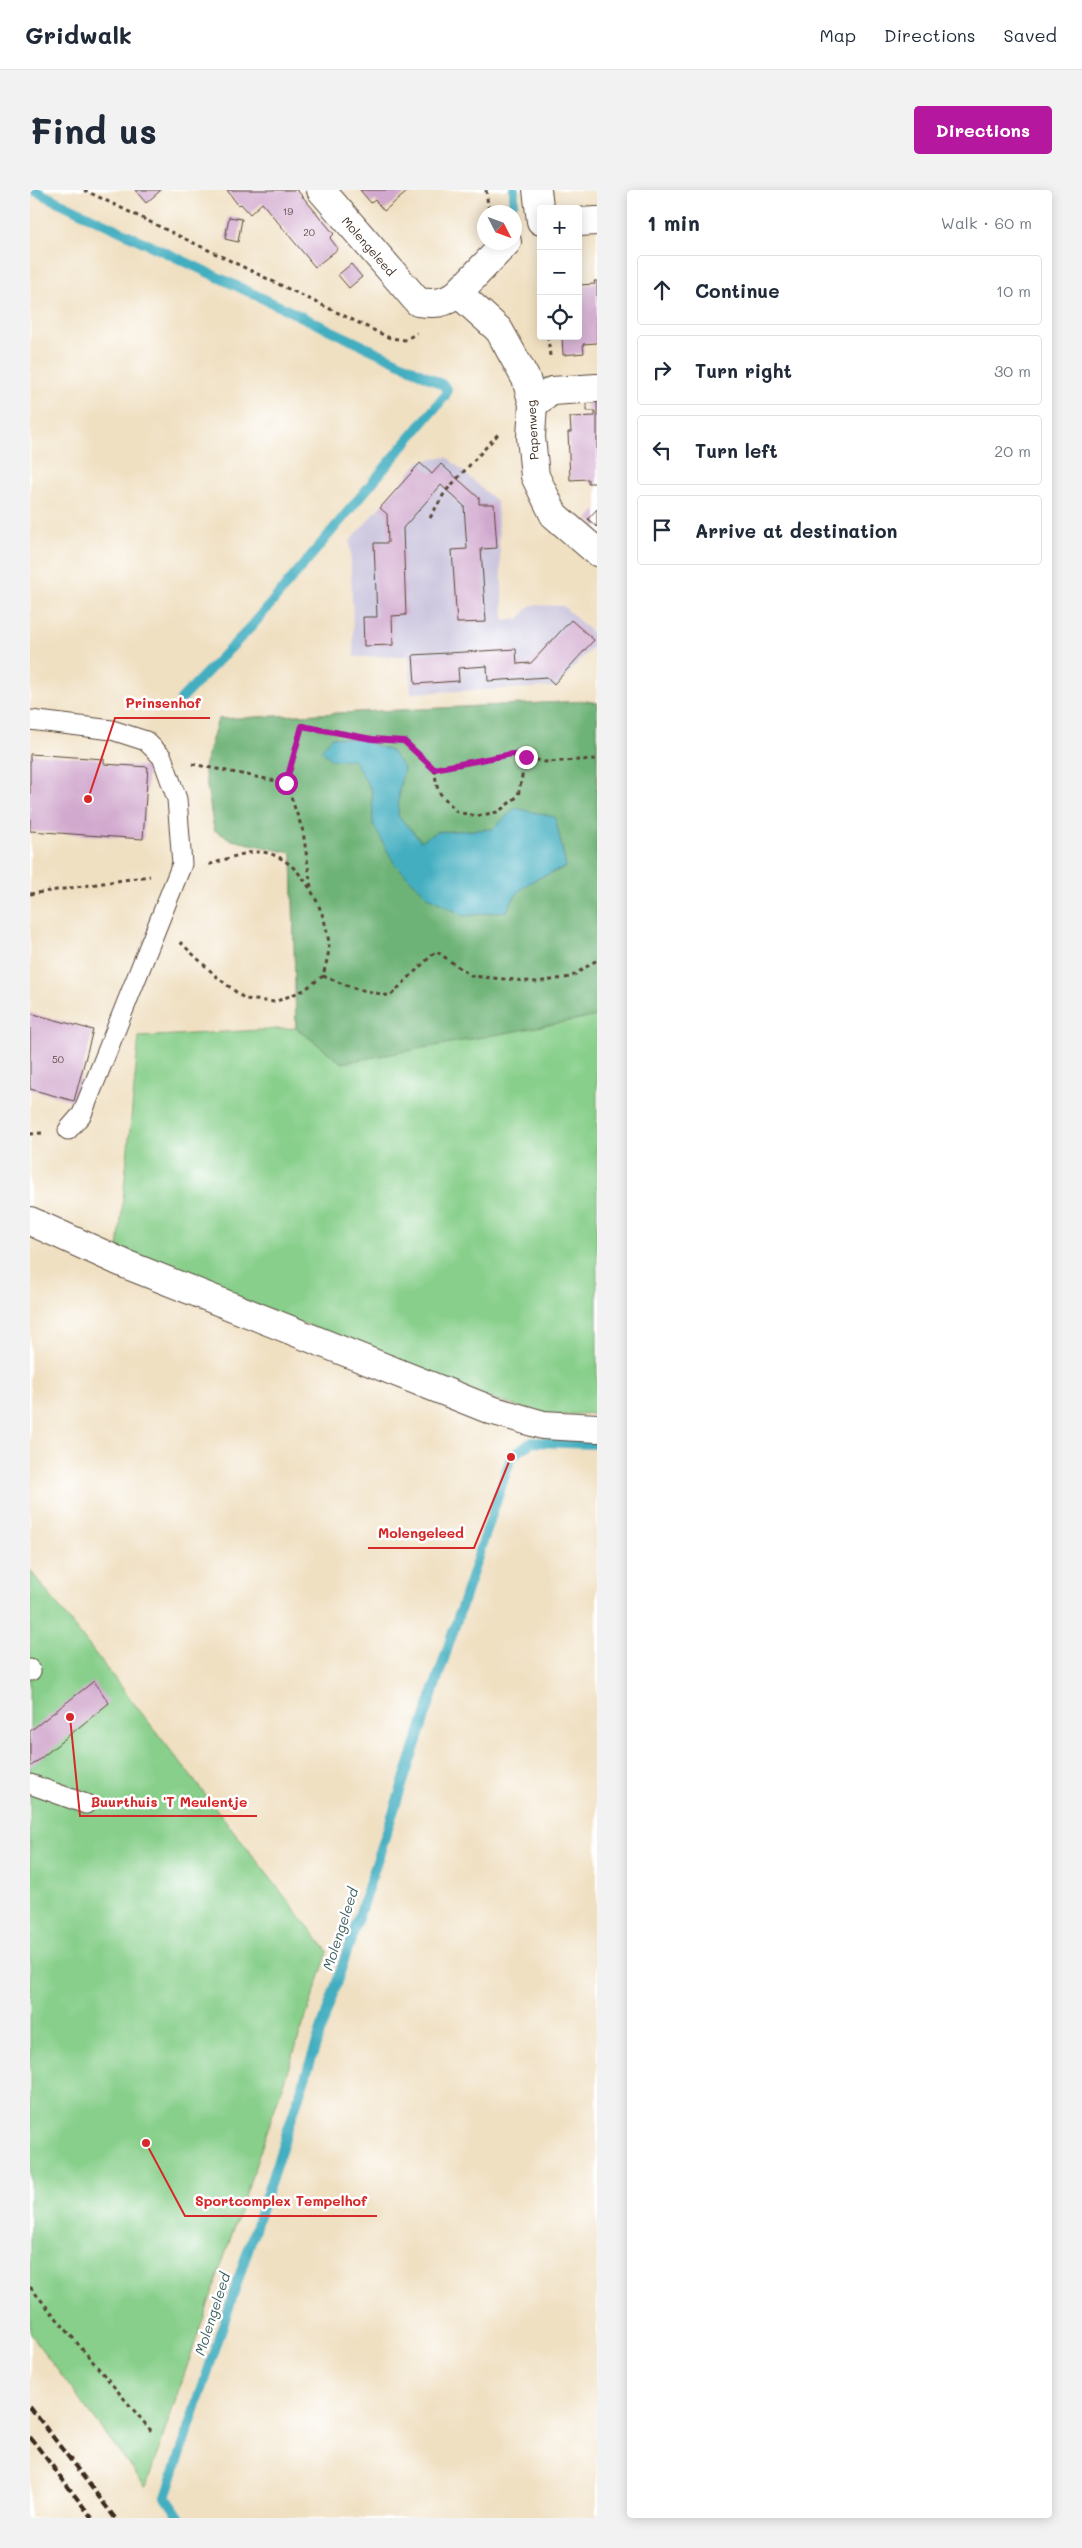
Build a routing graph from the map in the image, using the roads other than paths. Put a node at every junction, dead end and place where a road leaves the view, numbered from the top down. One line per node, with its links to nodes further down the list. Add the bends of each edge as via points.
1 (321, 190): 9 (street, Molengeleed, via 425,303 447,302)
2 (537, 190): 3 (street)
3 (539, 205)
4 (597, 221): 5 (street)
5 (582, 222)
6 (537, 223): 7 (street)
7 (522, 229)
8 (500, 250): 9 (street)
9 (458, 294): 11 (street, Papenweg, via 499,330 526,379)
10 (597, 388): 11 (street, via 552,391)
11 (533, 404): 12 (street, Papenweg, via 531,437 535,476 554,515)
12 (597, 552)
13 (30, 720): 14 (lane, via 112,730 146,741 162,757 177,799 182,864 82,1114)
14 (68, 1130)
15 (30, 1221): 16 (street, via 125,1264 491,1410 543,1426)
16 (597, 1428)
17 (30, 1784): 18 (lane)
18 (86, 1804)

